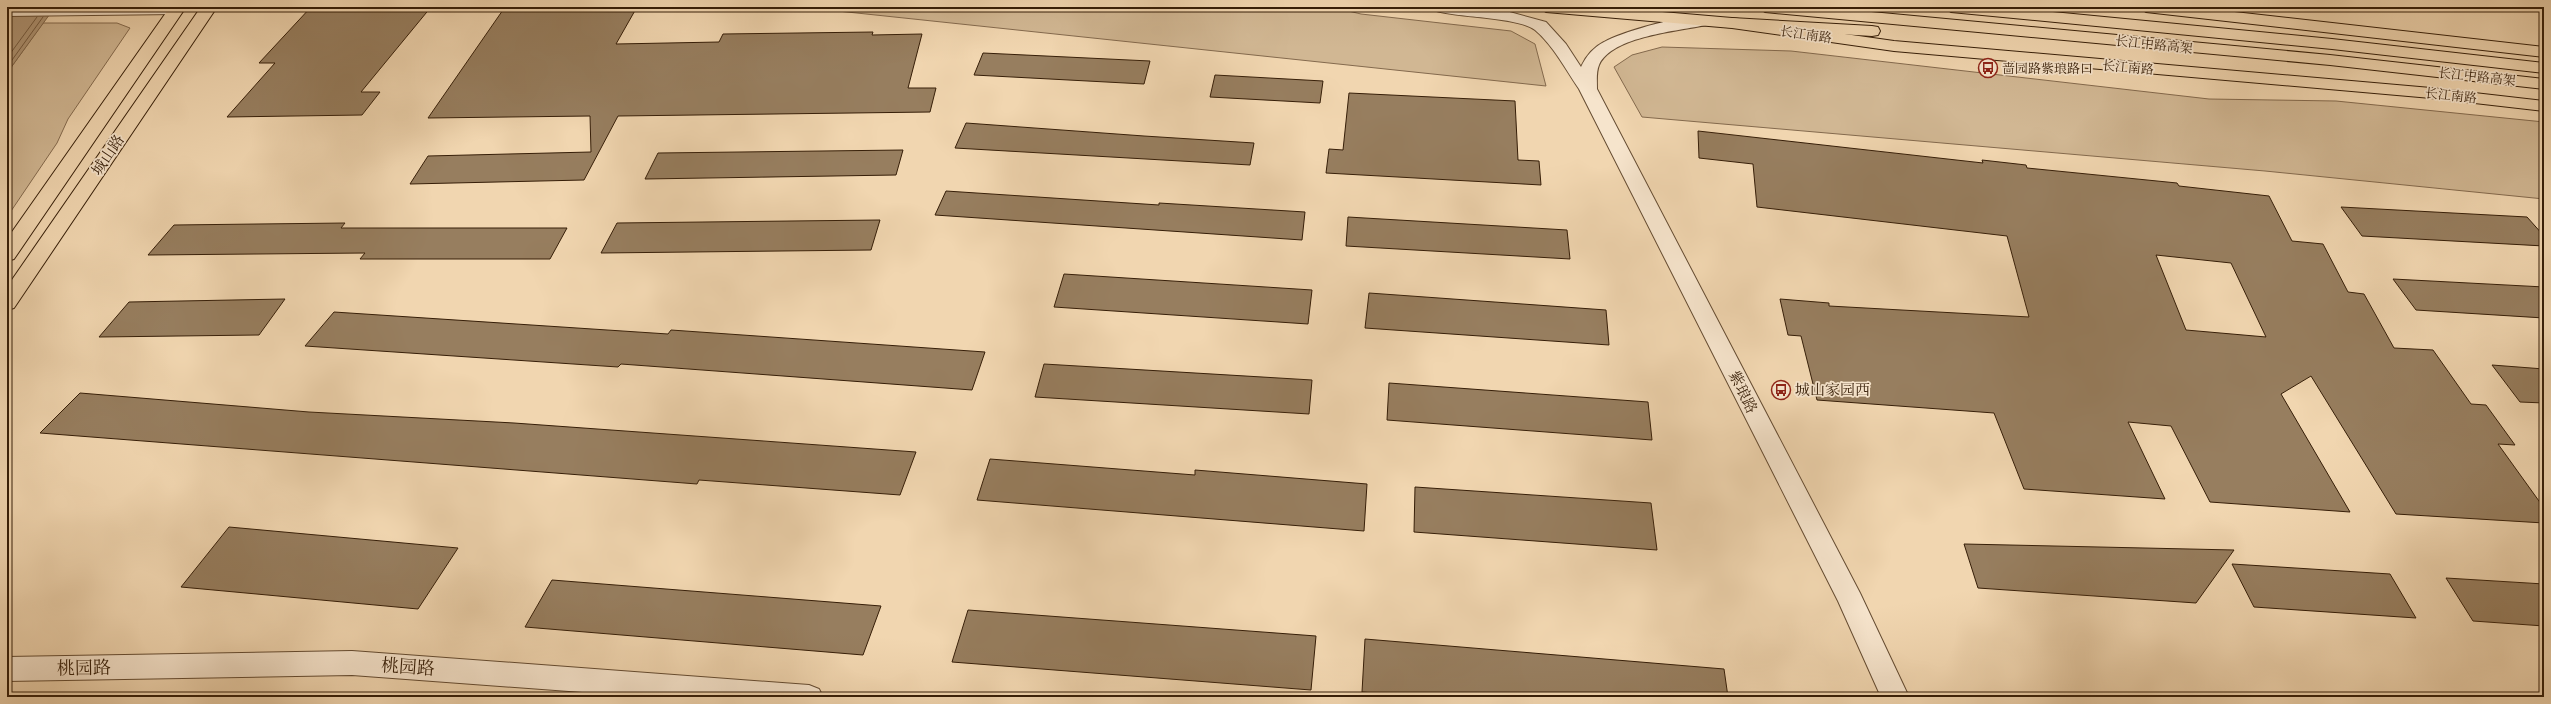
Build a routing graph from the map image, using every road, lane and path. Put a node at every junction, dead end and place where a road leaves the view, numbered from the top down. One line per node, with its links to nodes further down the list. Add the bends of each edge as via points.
1 (209, 7): 21 (main road, 城山路)
2 (1437, 7): 18 (street, 紫琅路, via 1495,13 1540,26 1560,48)
3 (1548, 7): 10 (main road, 长江南路)
4 (1765, 7): 13 (main road, 长江中路高架)
5 (1951, 7): 12 (main road, 长江中路高架)
6 (2036, 7): 12 (main road)
7 (2146, 7): 14 (main road)
8 (177, 8): 9 (street); 20 (main road, 城山路)
9 (7, 12)
10 (1700, 21): 11 (main road, 长江南路); 18 (street, via 1631,36 1605,48 1591,64)
11 (1732, 23): 13 (main road); 19 (main road, 长江南路, via 1894,46 2431,93)
12 (2178, 29): 16 (main road, 长江中路高架)
13 (2198, 49): 16 (main road, 长江中路高架)
14 (2544, 52)
15 (2544, 68): 16 (main road, 长江中路高架)
16 (2503, 71): 17 (main road, 长江中路高架)
17 (2544, 84)
18 (1588, 89): 24 (street, 紫琅路, via 1851,601)
19 (2544, 106)
20 (7, 254)
21 (7, 303)
22 (7, 669): 23 (street, 桃园路, via 352,663)
23 (808, 697)
24 (1895, 697)

